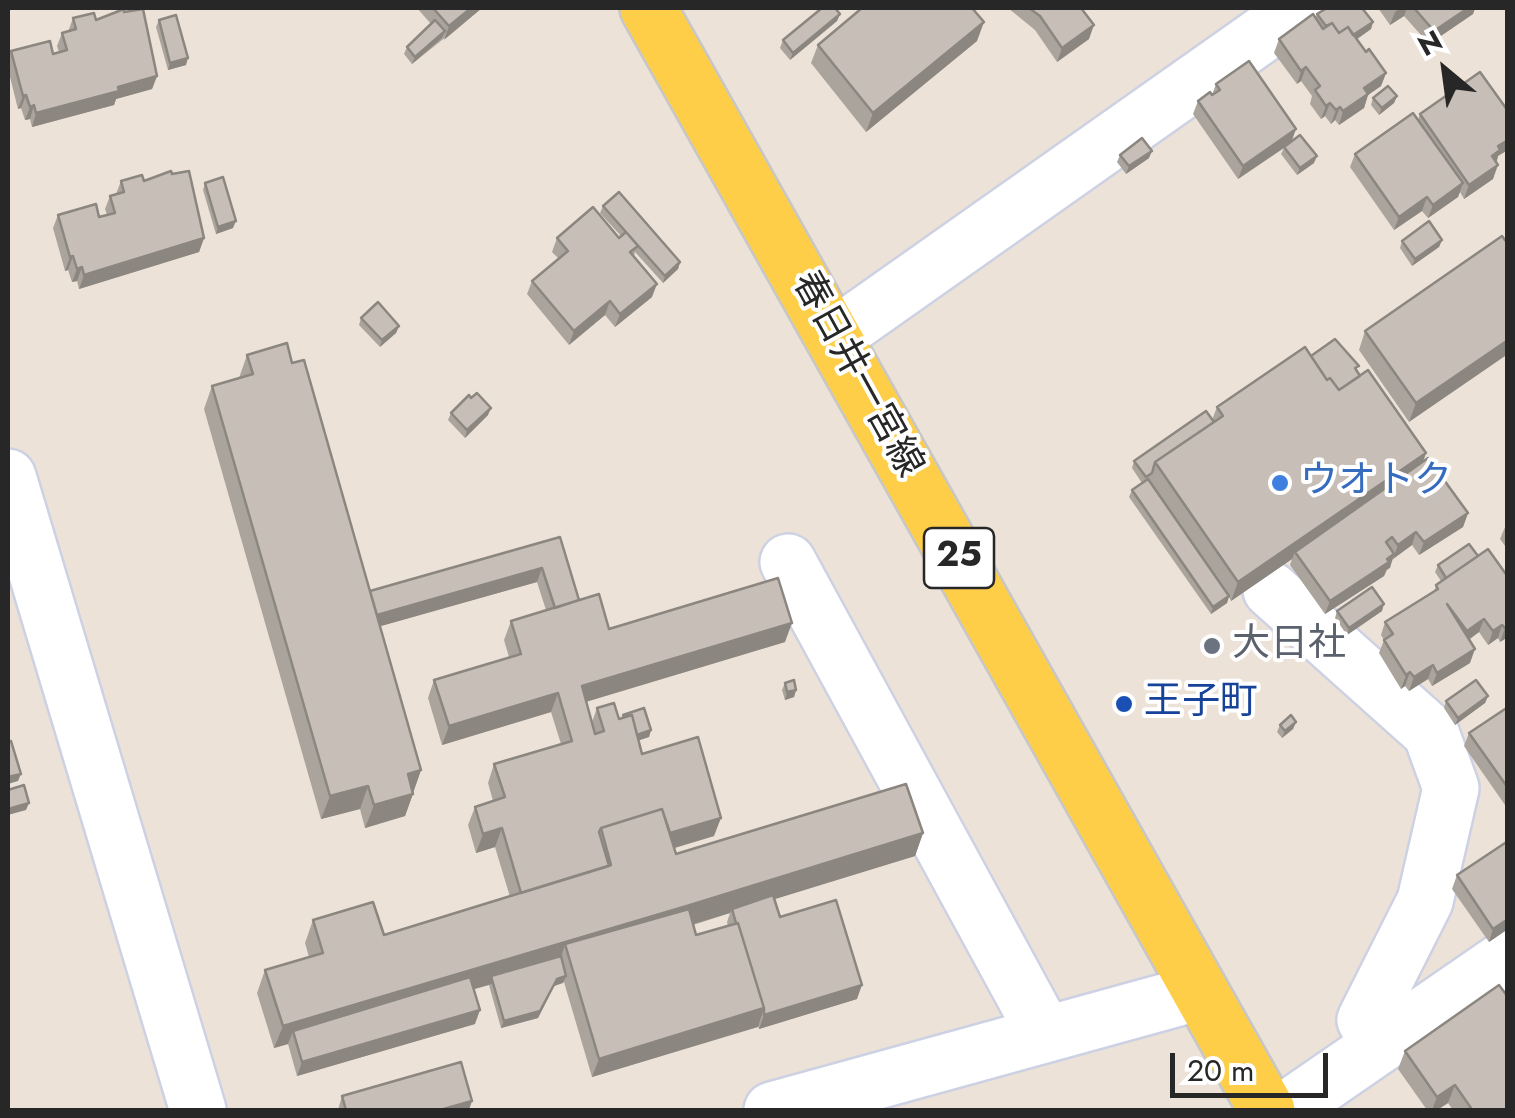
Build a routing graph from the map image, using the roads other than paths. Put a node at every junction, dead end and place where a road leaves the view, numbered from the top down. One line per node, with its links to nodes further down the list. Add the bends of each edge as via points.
1 (648, 8): 3 (main road, 春日井一宮線 / 25)
2 (1300, 8): 3 (street)
3 (834, 336): 8 (main road, 春日井一宮線 / 25)
4 (12, 509): 12 (street)
5 (788, 562): 9 (street)
6 (1271, 590): 10 (street, via 1431,733 1451,788 1425,900 1365,1020)
7 (1508, 957): 10 (street)
8 (1200, 992): 9 (street); 14 (main road, 春日井一宮線 / 25)
9 (1045, 1034): 11 (street)
10 (1379, 1046): 15 (street)
11 (846, 1101): 13 (street)
12 (198, 1110)
13 (772, 1110)
14 (1267, 1110)
15 (1286, 1110)

